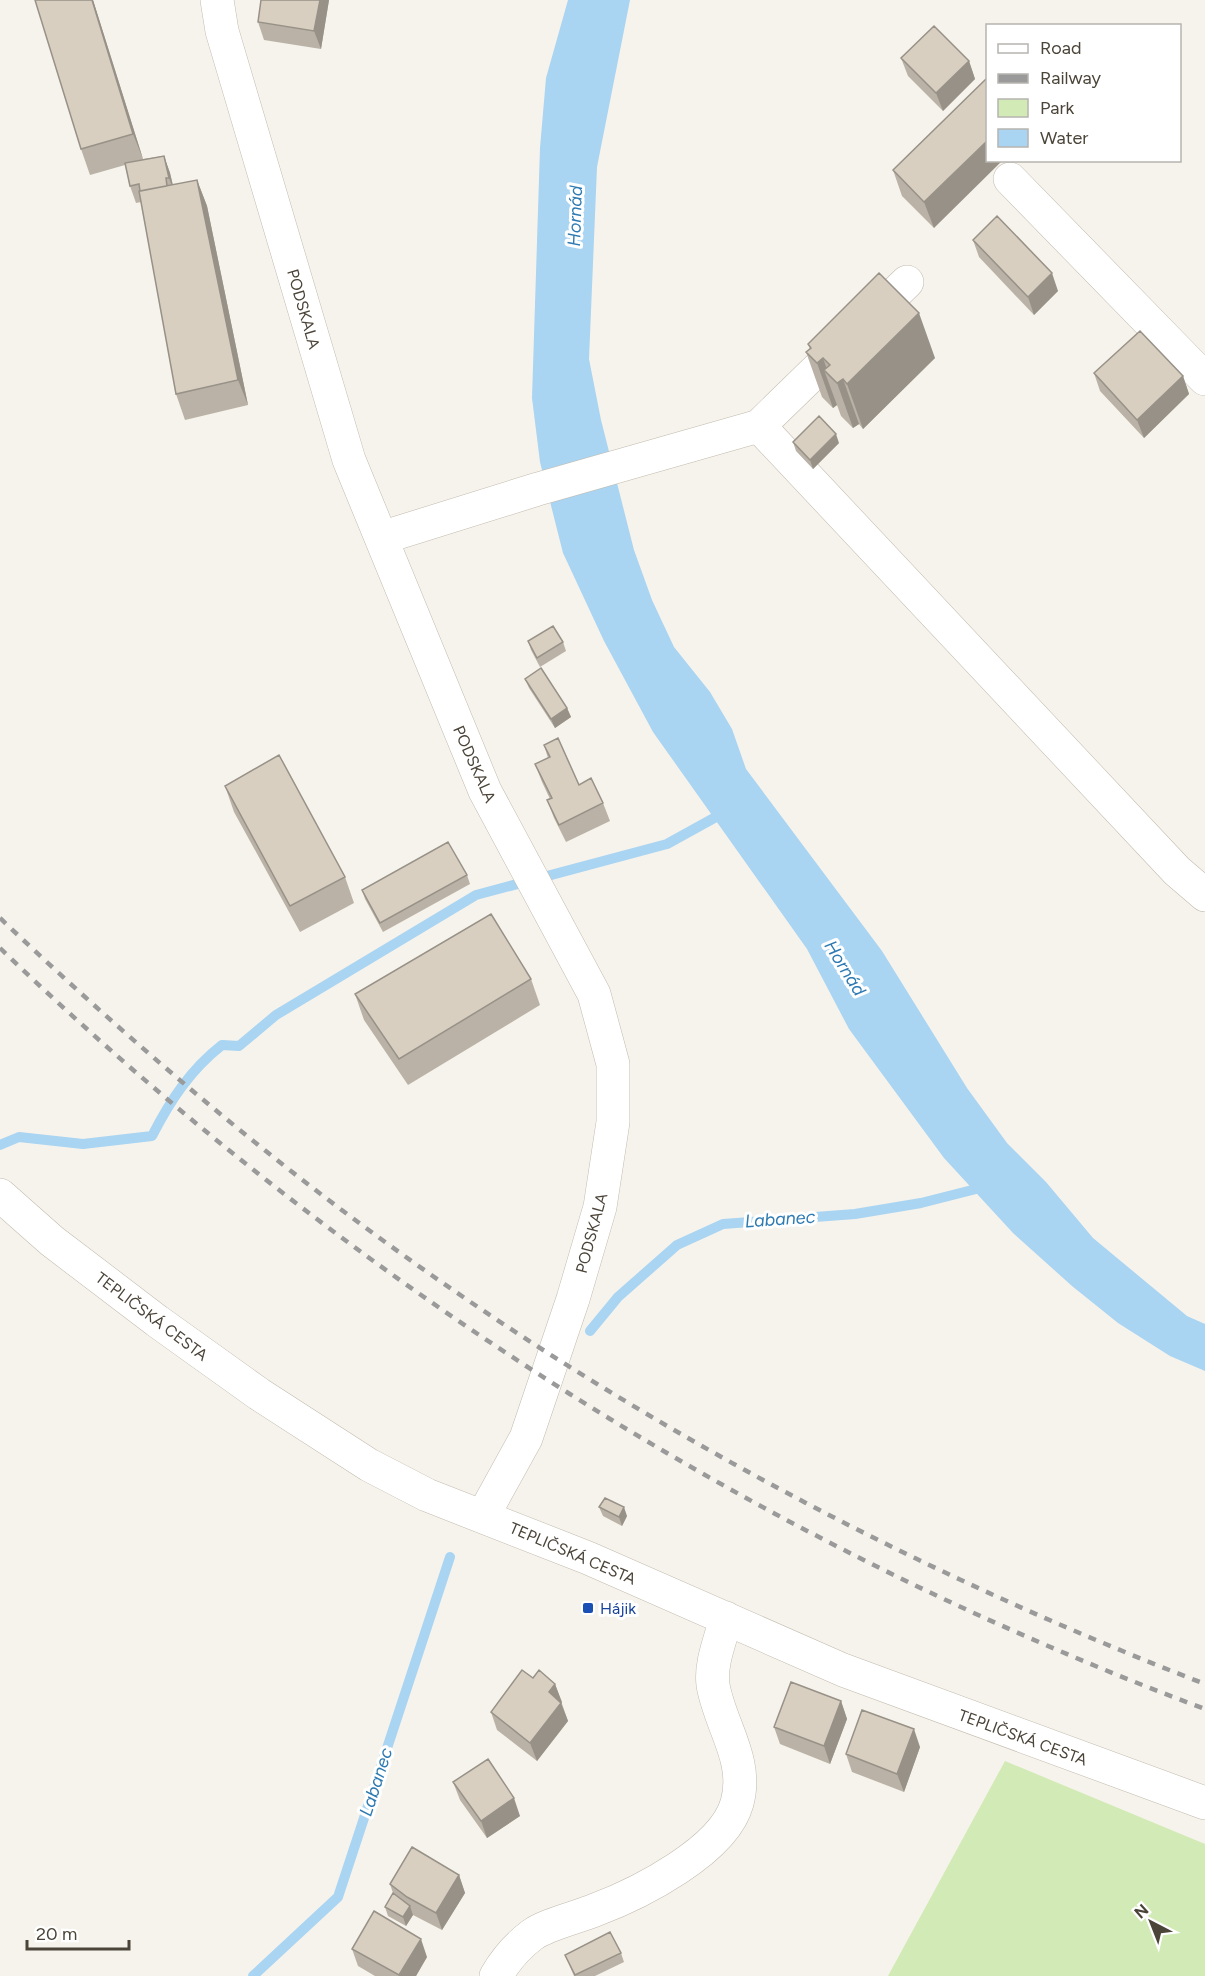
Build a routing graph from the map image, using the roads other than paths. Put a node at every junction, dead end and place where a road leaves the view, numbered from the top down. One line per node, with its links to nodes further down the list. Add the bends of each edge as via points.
1 (217, 0): 6 (street, PODSKALA, via 222,31 348,460)
2 (1010, 179): 4 (street)
3 (907, 282): 5 (street)
4 (1205, 379)
5 (759, 426): 6 (street); 7 (street, via 1169,863)
6 (381, 538): 9 (street, PODSKALA, via 485,791 594,994 613,1064 613,1122 600,1207 526,1438)
7 (1205, 895)
8 (0, 1195): 9 (street, TEPLIČSKÁ CESTA, via 157,1321 316,1432 427,1495)
9 (483, 1516): 10 (street, TEPLIČSKÁ CESTA)
10 (726, 1618): 11 (street, TEPLIČSKÁ CESTA, via 843,1670); 12 (street, via 713,1666 713,1684 740,1764 737,1805 728,1822 715,1839 685,1864 615,1903 534,1934 509,1954)
11 (1205, 1803)
12 (496, 1976)

